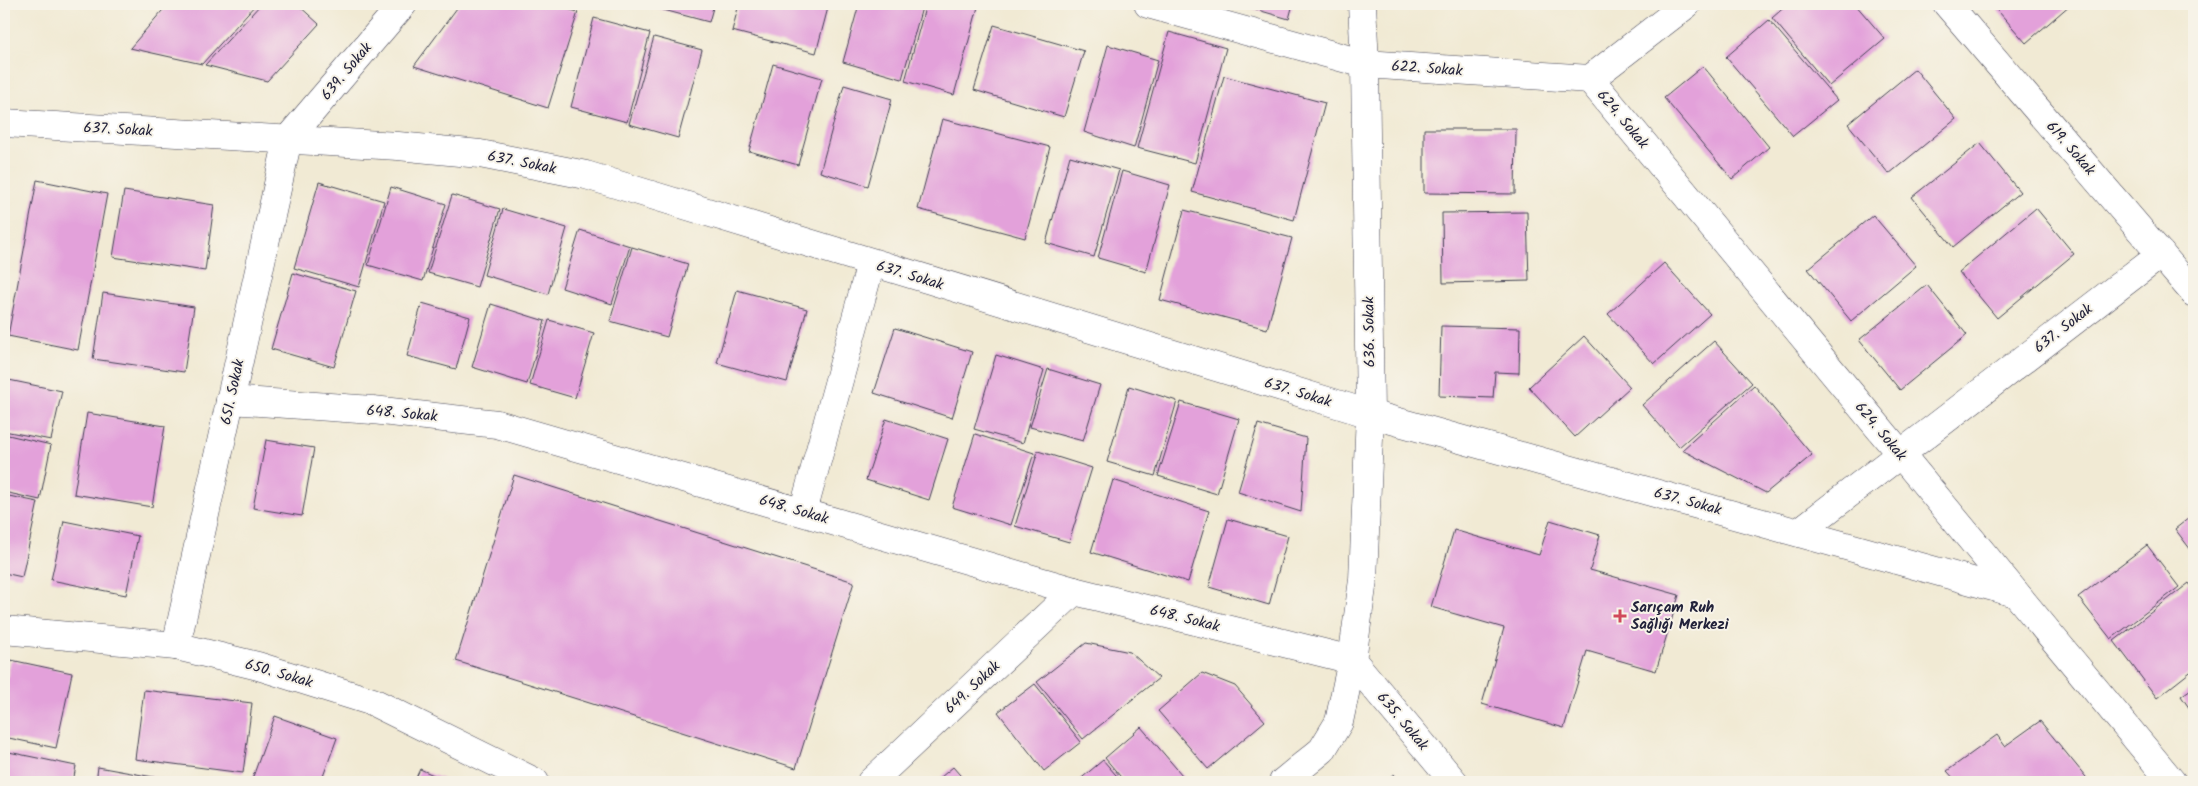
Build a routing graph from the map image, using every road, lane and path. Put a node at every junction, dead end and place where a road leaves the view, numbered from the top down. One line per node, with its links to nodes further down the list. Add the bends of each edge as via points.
1 (403, 4): 9 (street, 639. Sokak)
2 (1148, 4): 6 (street, 622. Sokak)
3 (1362, 4): 6 (street, 636. Sokak)
4 (1687, 4): 7 (street)
5 (1947, 4): 10 (street, 619. Sokak)
6 (1365, 64): 7 (street, 622. Sokak); 14 (street, 636. Sokak)
7 (1590, 79): 15 (street, 624. Sokak)
8 (4, 123): 9 (street, 637. Sokak)
9 (288, 139): 11 (street, 637. Sokak, via 480,154 586,175); 13 (street, 651. Sokak)
10 (2161, 254): 12 (street, 619. Sokak); 15 (street, 637. Sokak)
11 (871, 263): 14 (street, 637. Sokak); 16 (street)
12 (2194, 293)
13 (230, 400): 16 (street, 648. Sokak, via 373,410 497,424); 21 (street, 651. Sokak)
14 (1370, 414): 17 (street, 637. Sokak); 22 (street, 636. Sokak, via 1363,580)
15 (1900, 454): 17 (street, 637. Sokak); 19 (street, 624. Sokak)
16 (803, 512): 18 (street, 648. Sokak)
17 (1799, 532): 19 (street, 637. Sokak)
18 (1074, 591): 22 (street, 648. Sokak); 24 (street, 649. Sokak)
19 (2015, 593): 27 (street, 624. Sokak)
20 (4, 630): 21 (street, 650. Sokak)
21 (176, 646): 23 (street, 650. Sokak, via 267,668 373,702)
22 (1352, 660): 25 (street, 636. Sokak, via 1339,722 1322,750); 26 (street, 635. Sokak)
23 (536, 782)
24 (871, 782)
25 (1283, 782)
26 (1454, 782)
27 (2172, 782)

